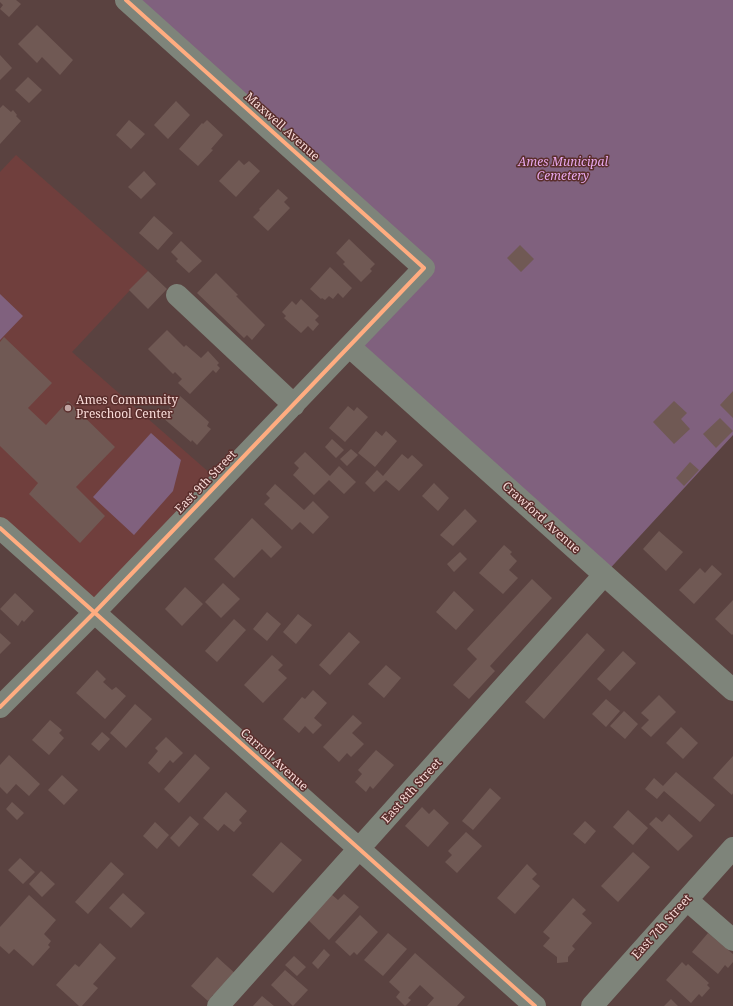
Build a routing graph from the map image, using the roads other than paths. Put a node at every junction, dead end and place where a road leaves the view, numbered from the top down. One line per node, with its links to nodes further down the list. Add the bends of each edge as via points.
1 (126, 0): 2 (street, Maxwell Avenue)
2 (424, 268): 4 (street, East 9th Street)
3 (177, 295): 5 (street)
4 (350, 347): 5 (street, East 9th Street); 7 (street, Crawford Avenue)
5 (294, 405): 8 (street, East 9th Street)
6 (0, 528): 8 (street, Carroll Avenue)
7 (604, 575): 9 (street, Crawford Avenue); 12 (street, East 8th Street)
8 (94, 613): 10 (street, East 9th Street); 12 (street, Carroll Avenue)
9 (733, 690)
10 (0, 707)
11 (733, 848): 13 (street, East 7th Street)
12 (360, 849): 15 (street, East 8th Street); 16 (street, Carroll Avenue)
13 (687, 900): 14 (street); 17 (street, East 7th Street)
14 (733, 940)
15 (218, 1006)
16 (535, 1006)
17 (592, 1006)

